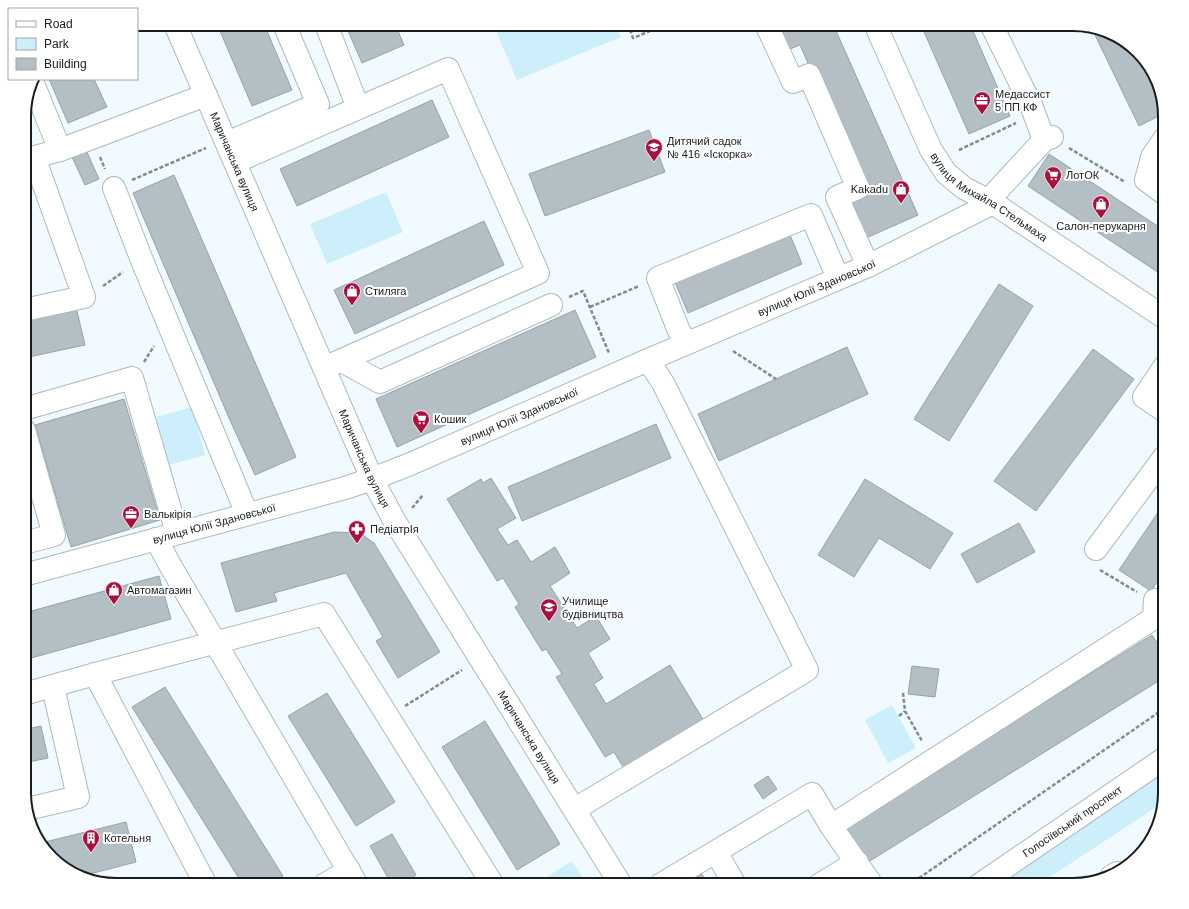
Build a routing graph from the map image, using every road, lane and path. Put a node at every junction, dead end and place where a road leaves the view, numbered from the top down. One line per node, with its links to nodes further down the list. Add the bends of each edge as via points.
1 (178, 31): 10 (main road, Маричанська вулиця)
2 (287, 31): 18 (main road, via 318,104)
3 (329, 31): 11 (main road)
4 (630, 31): 5 (path, via 633,38)
5 (650, 31)
6 (769, 31): 27 (main road, via 793,82 809,75 858,188 837,197)
7 (878, 31): 25 (main road, вулиця Михайла Стельмаха, via 931,150 946,173 964,188)
8 (995, 31): 12 (main road)
9 (35, 88): 16 (main road)
10 (206, 95): 13 (main road); 18 (main road, Маричанська вулиця)
11 (358, 108): 18 (main road); 40 (main road, via 448,69 538,273)
12 (1034, 114): 17 (path); 25 (main road, via 1048,139 996,192)
13 (92, 138): 16 (main road); 23 (path)
14 (206, 148): 23 (path)
15 (1158, 148): 24 (main road, via 1152,157 1146,180)
16 (60, 150): 20 (main road)
17 (959, 150)
18 (231, 153): 40 (main road, Маричанська вулиця)
19 (1076, 153): 22 (path)
20 (31, 158)
21 (31, 164): 30 (main road)
22 (1131, 185)
23 (114, 188): 26 (main road)
24 (1158, 189)
25 (993, 203): 27 (main road, вулиця Юлії Здановської); 34 (main road, вулиця Михайла Стельмаха)
26 (141, 258): 30 (path, via 110,282); 35 (main road)
27 (868, 266): 29 (main road, вулиця Юлії Здановської)
28 (658, 278): 29 (main road, via 810,215); 32 (path); 36 (main road, via 679,331)
29 (838, 278): 36 (main road, вулиця Юлії Здановської)
30 (84, 297): 33 (main road)
31 (551, 305): 32 (path, via 583,290); 40 (main road, via 380,382)
32 (590, 307): 38 (path)
33 (31, 308)
34 (1158, 313)
35 (166, 320): 42 (path, via 150,352); 51 (main road)
36 (687, 343): 39 (main road, вулиця Юлії Здановської)
37 (733, 351): 43 (path)
38 (610, 353)
39 (648, 360): 48 (main road, вулиця Юлії Здановської); 72 (main road, via 663,383 807,670)
40 (333, 364): 48 (main road, Маричанська вулиця)
41 (1158, 376): 44 (main road, via 1144,397)
42 (132, 378): 45 (main road); 52 (main road)
43 (776, 379)
44 (1158, 406)
45 (31, 407)
46 (31, 454): 53 (main road, via 54,535)
47 (1158, 466): 55 (main road)
48 (372, 479): 51 (main road, вулиця Юлії Здановської); 72 (main road, Маричанська вулиця, via 394,520)
49 (423, 494): 50 (path)
50 (412, 509)
51 (247, 514): 52 (main road, вулиця Юлії Здановської)
52 (177, 533): 54 (main road, вулиця Юлії Здановської)
53 (31, 537)
54 (156, 538): 56 (main road, вулиця Юлії Здановської); 59 (main road)
55 (1095, 558): 57 (path)
56 (31, 573)
57 (1136, 591)
58 (1155, 600): 69 (main road, via 1154,618)
59 (216, 643): 61 (main road); 67 (main road, via 324,614); 77 (main road)
60 (467, 668): 67 (path)
61 (95, 674): 62 (main road); 76 (main road)
62 (53, 686): 63 (main road); 71 (main road, via 78,797)
63 (31, 692)
64 (903, 693): 65 (path)
65 (904, 711): 68 (path); 69 (path)
66 (1158, 713): 84 (path)
67 (388, 716): 78 (main road)
68 (899, 716)
69 (934, 760): 73 (main road)
70 (1158, 763): 85 (main road, Голосіївський проспект)
71 (33, 808)
72 (575, 809): 79 (main road, Маричанська вулиця)
73 (831, 826): 74 (main road, via 812,794); 75 (main road)
74 (716, 852): 80 (main road); 81 (main road)
75 (857, 862): 82 (main road); 83 (main road)
76 (202, 878)
77 (353, 878)
78 (488, 878)
79 (617, 878)
80 (672, 878)
81 (731, 878)
82 (831, 878)
83 (867, 878)
84 (920, 878)
85 (989, 878)

